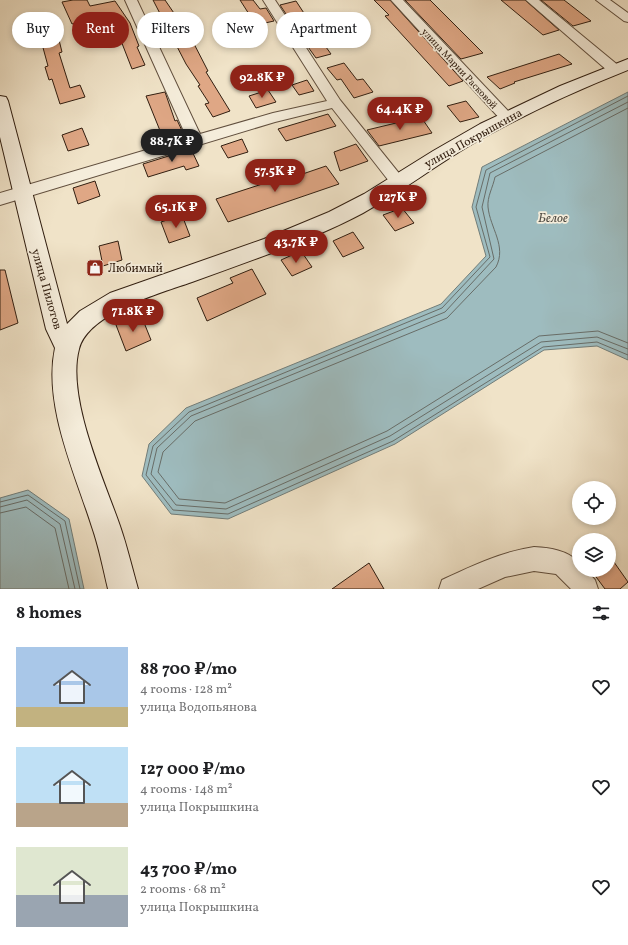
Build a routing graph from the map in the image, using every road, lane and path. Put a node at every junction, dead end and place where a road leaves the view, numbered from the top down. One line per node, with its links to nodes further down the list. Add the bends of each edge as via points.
1 (130, 0): 11 (street)
2 (269, 0): 9 (street)
3 (397, 0): 10 (street, улица Марии Расковой)
4 (532, 0): 7 (street)
5 (602, 0): 6 (street)
6 (628, 18)
7 (621, 67): 10 (street, улица Покрышкина, via 560,92)
8 (0, 101): 13 (street, улица Пилотов)
9 (335, 103): 11 (street); 12 (street)
10 (507, 118): 12 (street, улица Покрышкина, via 468,138)
11 (196, 141): 13 (street)
12 (397, 181): 15 (street, улица Покрышкина, via 357,206 295,237 107,306 92,314 77,329)
13 (23, 192): 14 (street); 15 (street, улица Пилотов, via 57,329)
14 (0, 199)
15 (68, 344): 16 (street, улица Пилотов, via 64,361 65,389)
16 (123, 589)
17 (451, 589): 18 (street, via 518,562 540,558 562,563)
18 (586, 589)

